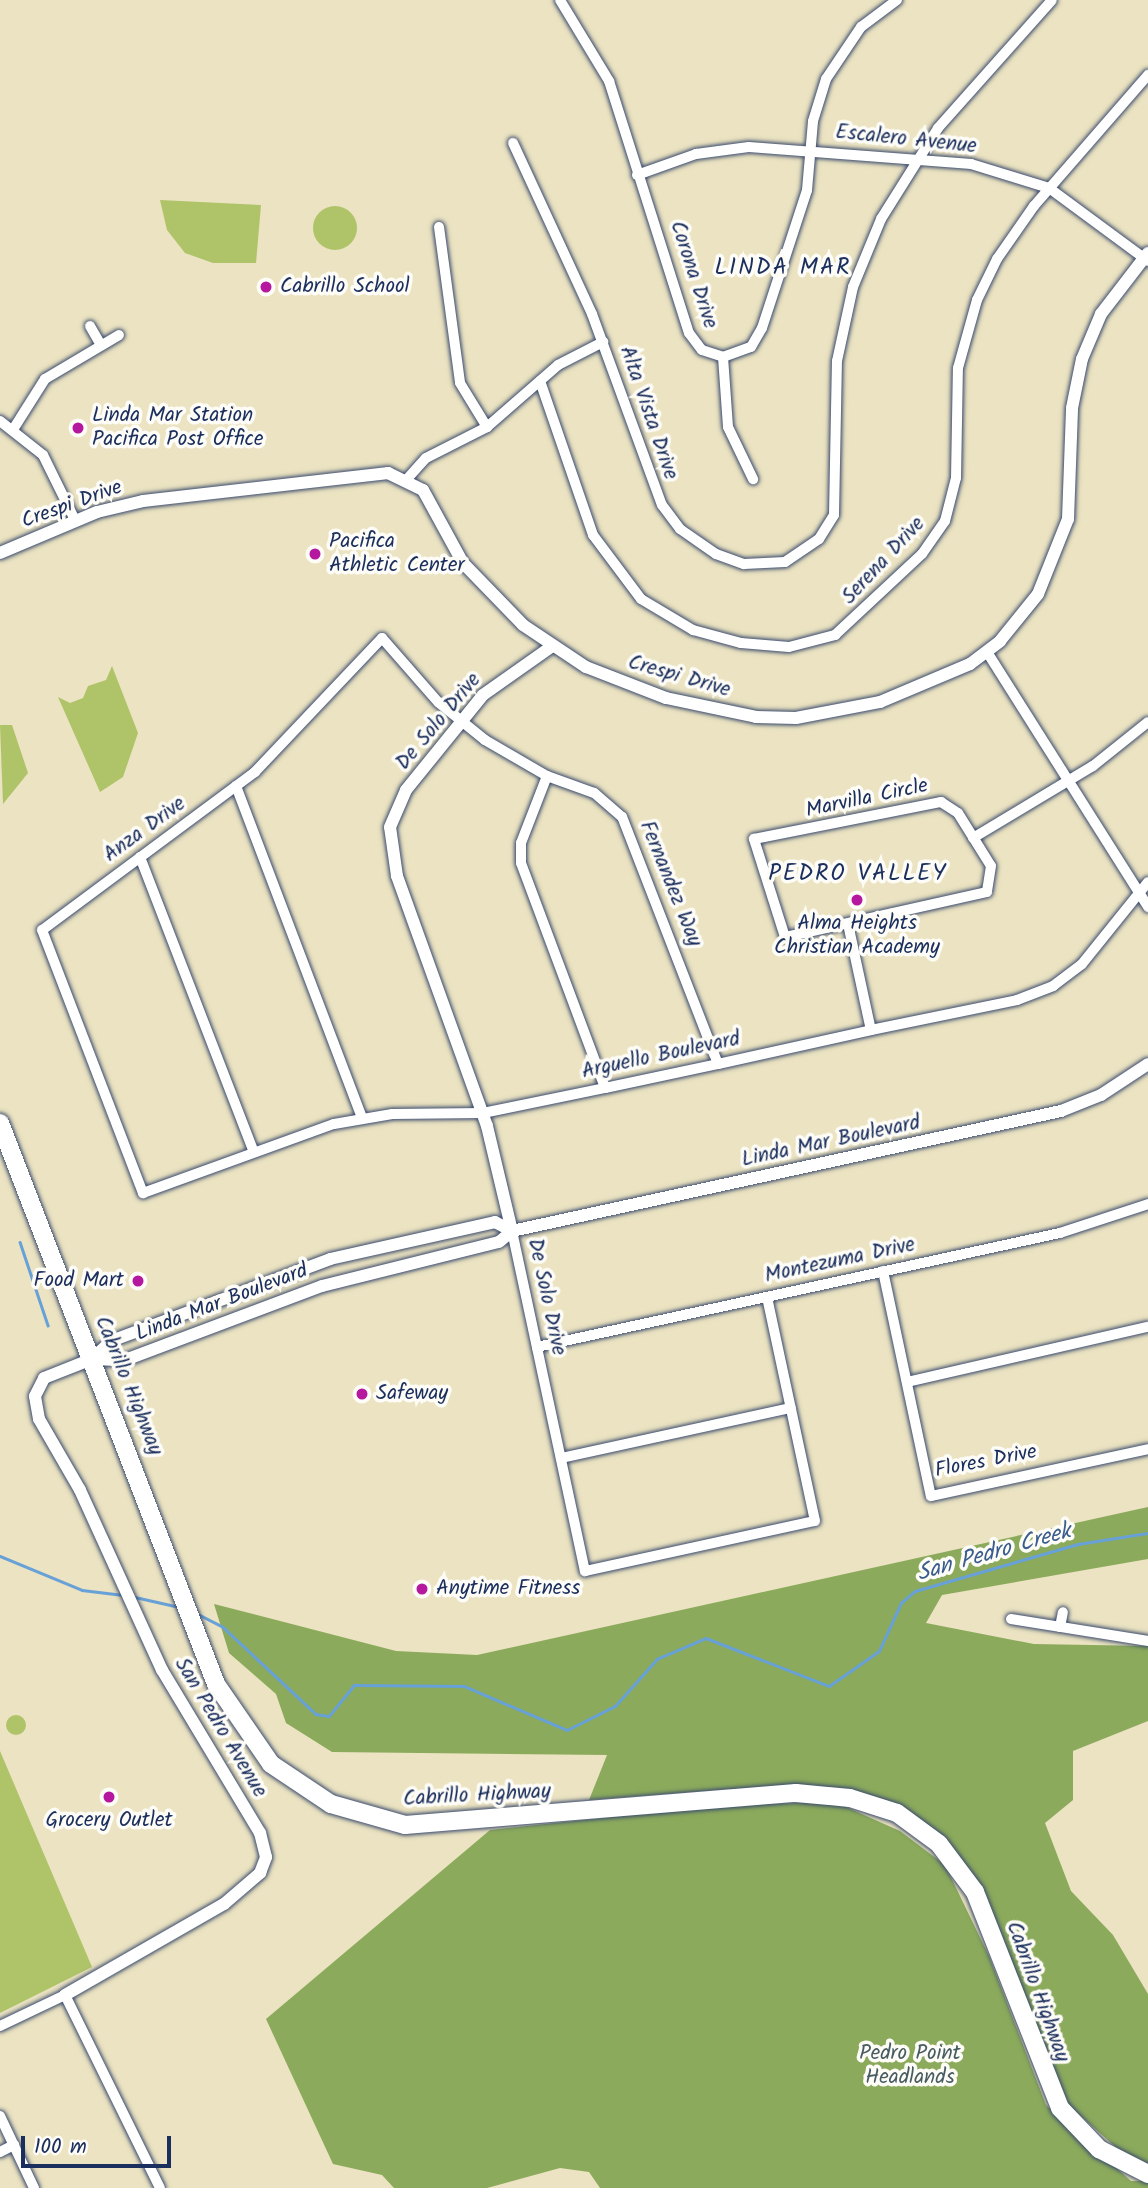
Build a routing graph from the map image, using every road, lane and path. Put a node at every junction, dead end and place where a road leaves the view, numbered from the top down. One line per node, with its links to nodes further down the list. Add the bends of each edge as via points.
1 (560, 0): 8 (street, Corona Drive, via 609,80)
2 (897, 0): 6 (street, Corona Drive, via 861,27 833,65 816,107)
3 (1052, 0): 7 (street, Alta Vista Drive)
4 (1148, 75): 9 (street, Serena Drive)
5 (513, 143): 14 (street, Alta Vista Drive)
6 (812, 151): 7 (street, Escalero Avenue); 8 (street, Escalero Avenue, via 713,150); 16 (street, Corona Drive, via 807,190 757,338 742,352)
7 (916, 158): 9 (street, Escalero Avenue, via 971,164); 14 (street, Alta Vista Drive, via 861,264 841,335 833,411 839,487 834,515 819,539 797,556 772,565 744,564 680,529 647,474)
8 (637, 175): 16 (street, Corona Drive, via 689,333 702,350)
9 (1049, 188): 11 (street, Escalero Avenue); 17 (street, Serena Drive, via 997,259 970,322 955,392 956,478 946,521 922,554 861,616 821,641 772,648 709,635 665,617 629,588 593,535)
10 (439, 228): 19 (street, via 460,383)
11 (1147, 257): 26 (street, Crespi Drive, via 1101,314 1082,359 1072,408 1072,499 1056,557 1027,610)
12 (90, 326): 15 (street)
13 (119, 335): 15 (street)
14 (603, 342): 17 (street)
15 (101, 345): 20 (street, via 45,379)
16 (723, 357): 22 (street, via 728,426)
17 (540, 381): 19 (street)
18 (0, 421): 20 (street)
19 (487, 427): 21 (street, via 426,458)
20 (14, 428): 23 (street, via 43,455)
21 (407, 479): 23 (street, Crespi Drive, via 377,473 143,501); 25 (street, Crespi Drive, via 428,497 475,578)
22 (753, 479)
23 (75, 520): 24 (street, Crespi Drive)
24 (0, 553)
25 (551, 647): 26 (street, Crespi Drive, via 645,691 776,719 900,697); 27 (street, De Solo Drive, via 493,685)
26 (987, 652): 30 (street)
27 (461, 722): 29 (street, Fernandez Way); 31 (street, Anza Drive, via 382,638); 42 (street, De Solo Drive, via 398,805 390,849)
28 (1148, 722): 30 (street)
29 (547, 776): 39 (street, Fernandez Way, via 594,793 622,817); 41 (street, via 521,844 521,863)
30 (1067, 778): 32 (street); 35 (street)
31 (236, 786): 33 (street, Anza Drive); 43 (street)
32 (973, 838): 37 (street, Marvilla Circle, via 995,875 987,892); 37 (street, Marvilla Circle, via 957,813 941,802 754,839 785,937)
33 (140, 857): 45 (street); 46 (street, Anza Drive, via 42,930)
34 (1148, 882): 35 (street, Arguello Boulevard)
35 (1139, 892): 36 (street); 38 (street, Arguello Boulevard, via 1082,964 1053,986 1017,1000)
36 (1148, 907)
37 (848, 924): 38 (street)
38 (872, 1030): 39 (street, Arguello Boulevard)
39 (718, 1064): 41 (street, Arguello Boulevard)
40 (1148, 1064): 48 (street, Linda Mar Boulevard, via 1101,1095 1039,1117)
41 (604, 1088): 42 (street, Arguello Boulevard)
42 (483, 1113): 43 (street, Arguello Boulevard); 48 (street, De Solo Drive)
43 (362, 1118): 45 (street, Arguello Boulevard)
44 (0, 1123): 53 (highway, Cabrillo Highway)
45 (253, 1150): 46 (street, Arguello Boulevard)
46 (143, 1193)
47 (1148, 1204): 49 (street, Montezuma Drive, via 1060,1233)
48 (512, 1231): 52 (street, De Solo Drive); 53 (street, Linda Mar Boulevard, via 499,1242 322,1286 125,1360); 53 (street, Linda Mar Boulevard, via 495,1222 330,1259 114,1340)
49 (883, 1271): 50 (street, Montezuma Drive); 54 (street, Flores Drive)
50 (767, 1297): 52 (street, Montezuma Drive); 55 (street, De Solo Drive)
51 (1148, 1327): 54 (street)
52 (537, 1347): 57 (street, De Solo Drive)
53 (92, 1359): 62 (street, San Pedro Avenue, via 44,1378 35,1407 138,1618 254,1822 266,1857 260,1873 224,1904); 67 (highway, Cabrillo Highway, via 228,1709 271,1764 323,1800 377,1820 449,1825 796,1793 850,1798 897,1813 943,1848 975,1892 1060,2108 1100,2149)
54 (907, 1382): 56 (street, Flores Drive, via 931,1496)
55 (791, 1409): 57 (street); 57 (street, De Solo Drive, via 815,1521 585,1571)
56 (1148, 1449)
57 (561, 1458)
58 (1063, 1612): 60 (street)
59 (1011, 1619): 60 (street)
60 (1060, 1626): 61 (street)
61 (1148, 1641)
62 (65, 1994): 63 (street, San Pedro Avenue); 69 (street)
63 (0, 2026)
64 (0, 2116): 65 (street)
65 (15, 2145): 66 (street); 68 (street)
66 (0, 2152)
67 (1148, 2174)
68 (34, 2188)
69 (160, 2188)

